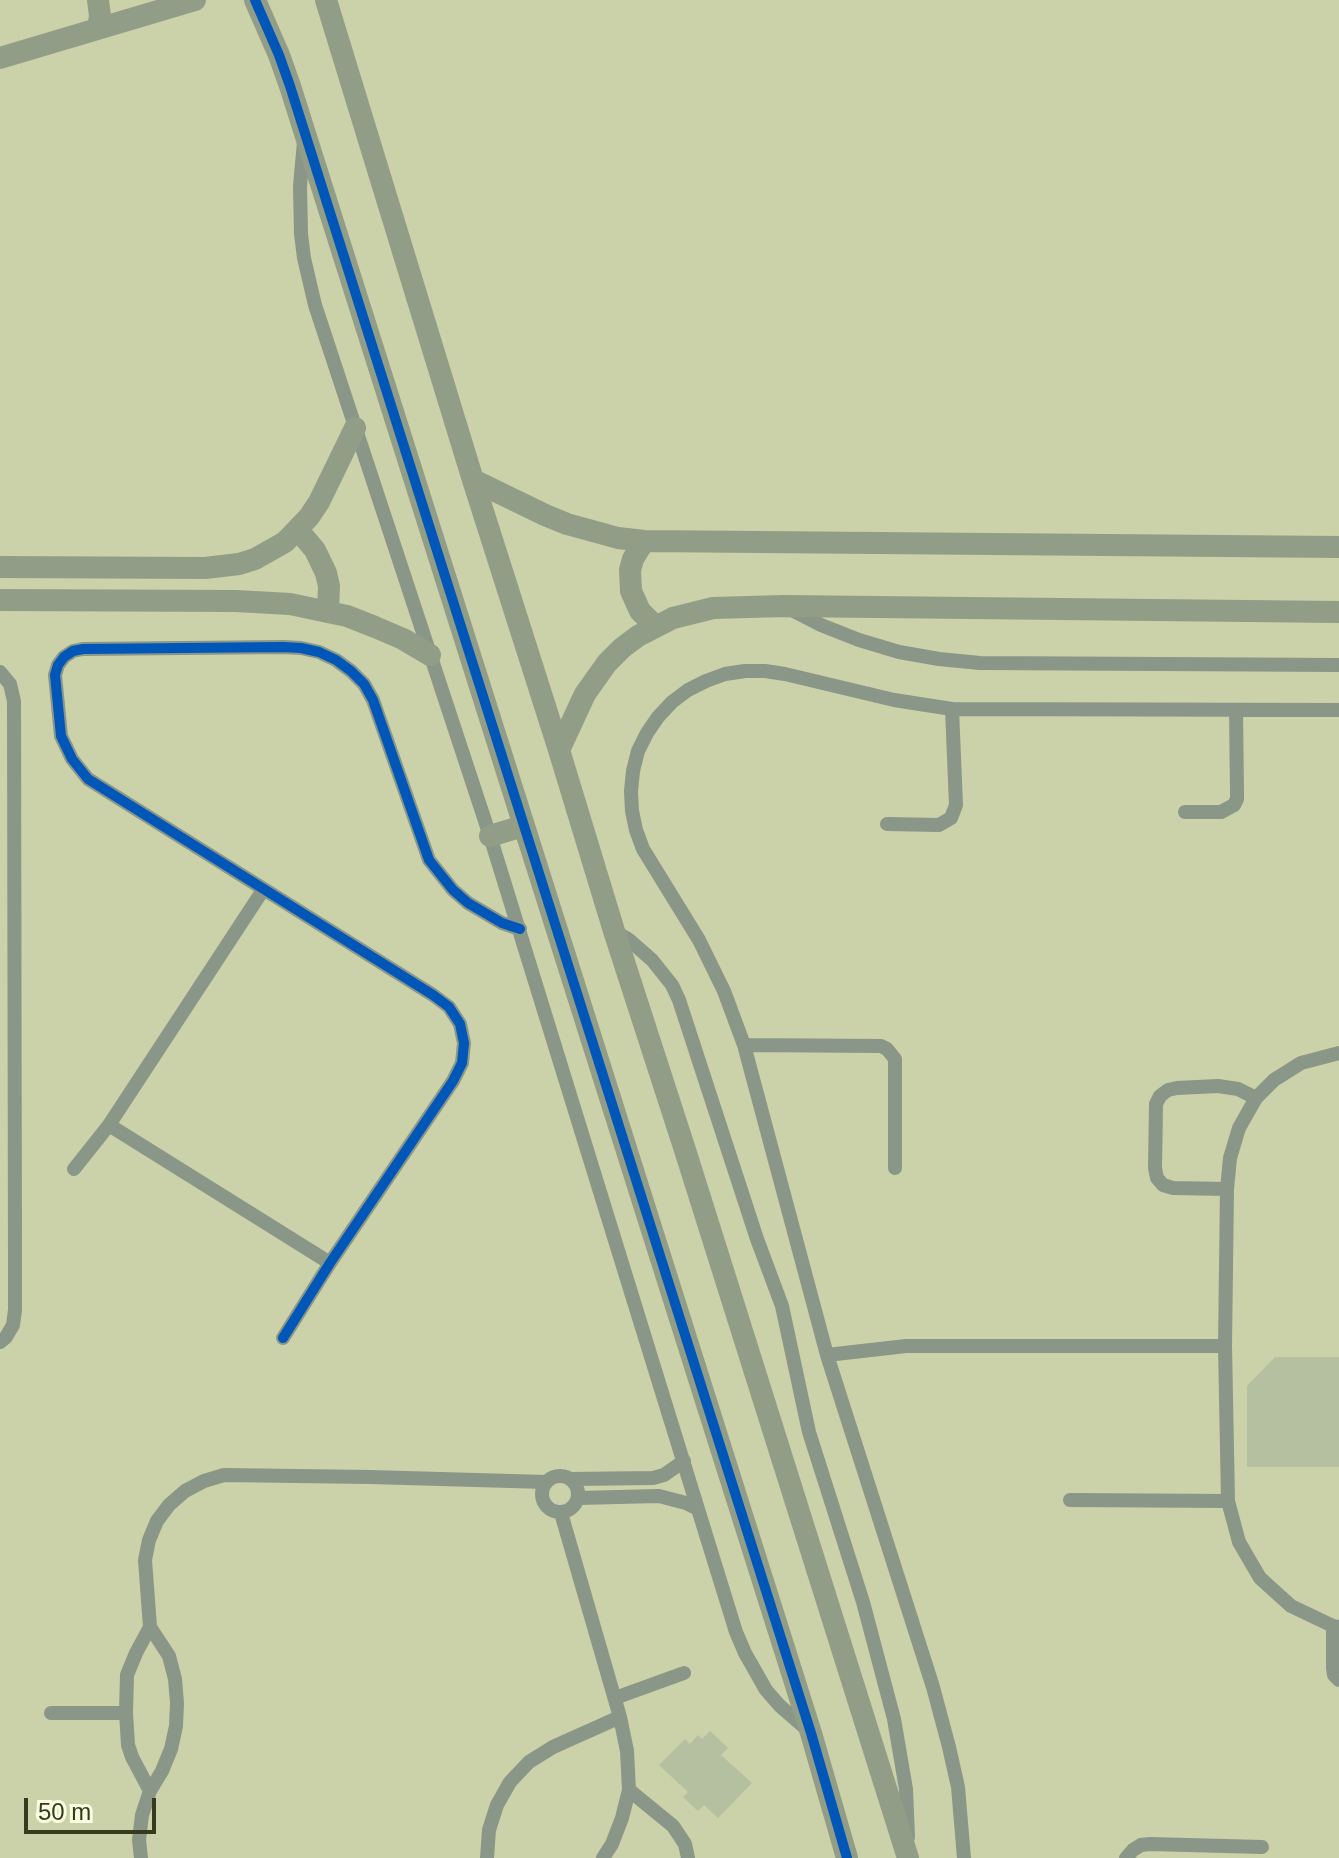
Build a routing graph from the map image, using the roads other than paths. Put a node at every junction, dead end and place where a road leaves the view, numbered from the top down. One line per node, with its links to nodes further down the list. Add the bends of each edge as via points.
1 (98, 0): 5 (street)
2 (195, 0): 5 (street)
3 (255, 0): 7 (street)
4 (326, 0): 9 (street)
5 (98, 29): 6 (street)
6 (0, 58)
7 (305, 138): 8 (street, via 300,186 304,258); 28 (street)
8 (355, 428): 10 (street, via 319,502); 19 (street)
9 (473, 480): 11 (street, via 567,524); 25 (street)
10 (298, 530): 13 (street, via 255,559 222,567); 16 (street, via 326,573)
11 (644, 541): 12 (street); 18 (street, via 633,559 631,591)
12 (1339, 547)
13 (0, 567)
14 (0, 600): 16 (street, via 263,601)
15 (784, 606): 17 (street); 18 (street, via 713,608); 20 (street, via 859,640 939,659)
16 (328, 612): 19 (street, via 375,627)
17 (1339, 612)
18 (655, 626): 25 (street, via 622,648 595,678)
19 (430, 655): 29 (street)
20 (1339, 665)
21 (0, 672): 42 (street, via 14,701 15,1072 15,1310 13,1325)
22 (952, 709): 23 (street); 27 (street, via 956,805 951,818 939,825); 33 (street, via 785,674 745,671 688,690 647,733 633,771 636,830 699,940)
23 (1236, 710): 24 (street); 26 (street, via 1237,799 1221,812)
24 (1339, 710)
25 (559, 750): 32 (street)
26 (1185, 812)
27 (887, 824)
28 (523, 826): 29 (street); 61 (street)
29 (490, 836): 31 (street)
30 (263, 890): 31 (street, via 79,769 61,736 55,675 64,657 83,649 283,647 336,660 373,700 429,860 468,903); 36 (street); 40 (street, via 449,1007 464,1043 453,1081)
31 (520, 929): 45 (street)
32 (614, 931): 70 (street); 70 (street, via 652,960 679,1000 782,1306 809,1432 894,1719 906,1789)
33 (744, 1045): 37 (street, via 881,1046 892,1053); 44 (street)
34 (1339, 1053): 35 (street, via 1301,1063)
35 (1256, 1098): 39 (street, via 1239,1128); 39 (street, via 1218,1086 1177,1088 1156,1104 1157,1178 1173,1188)
36 (109, 1125): 38 (street); 40 (street)
37 (895, 1168)
38 (74, 1169)
39 (1227, 1189): 43 (street)
40 (330, 1263): 41 (street)
41 (283, 1338)
42 (0, 1342)
43 (1225, 1346): 44 (street, via 906,1346); 50 (street)
44 (827, 1355): 71 (street, via 941,1717 958,1787)
45 (684, 1461): 46 (street, via 653,1478); 51 (street)
46 (571, 1479): 47 (street, via 558,1476); 48 (street)
47 (546, 1482): 52 (street, via 542,1498); 53 (street, via 224,1475 204,1481 169,1505 149,1540 145,1560)
48 (578, 1498): 51 (street, via 659,1496); 52 (street)
49 (1070, 1500): 50 (street)
50 (1228, 1501): 54 (street, via 1239,1542 1260,1578 1291,1606)
51 (698, 1509): 61 (street, via 745,1653 773,1698)
52 (561, 1513): 57 (street)
53 (150, 1627): 59 (street, via 130,1664); 63 (street, via 169,1656 177,1703 171,1749)
54 (1336, 1627): 56 (street, via 1333,1668)
55 (684, 1673): 57 (street)
56 (1339, 1680)
57 (615, 1698): 60 (street)
58 (51, 1713): 59 (street)
59 (126, 1713): 63 (street, via 128,1745)
60 (620, 1717): 62 (street); 66 (street, via 553,1747 510,1782 489,1830)
61 (811, 1733): 69 (street)
62 (629, 1790): 67 (street); 68 (street, via 673,1826)
63 (150, 1791): 65 (street, via 142,1815)
64 (1262, 1847): 72 (street, via 1150,1844)
65 (141, 1858)
66 (487, 1858)
67 (603, 1858)
68 (688, 1858)
69 (847, 1858)
70 (908, 1858)
71 (964, 1858)
72 (1126, 1858)

